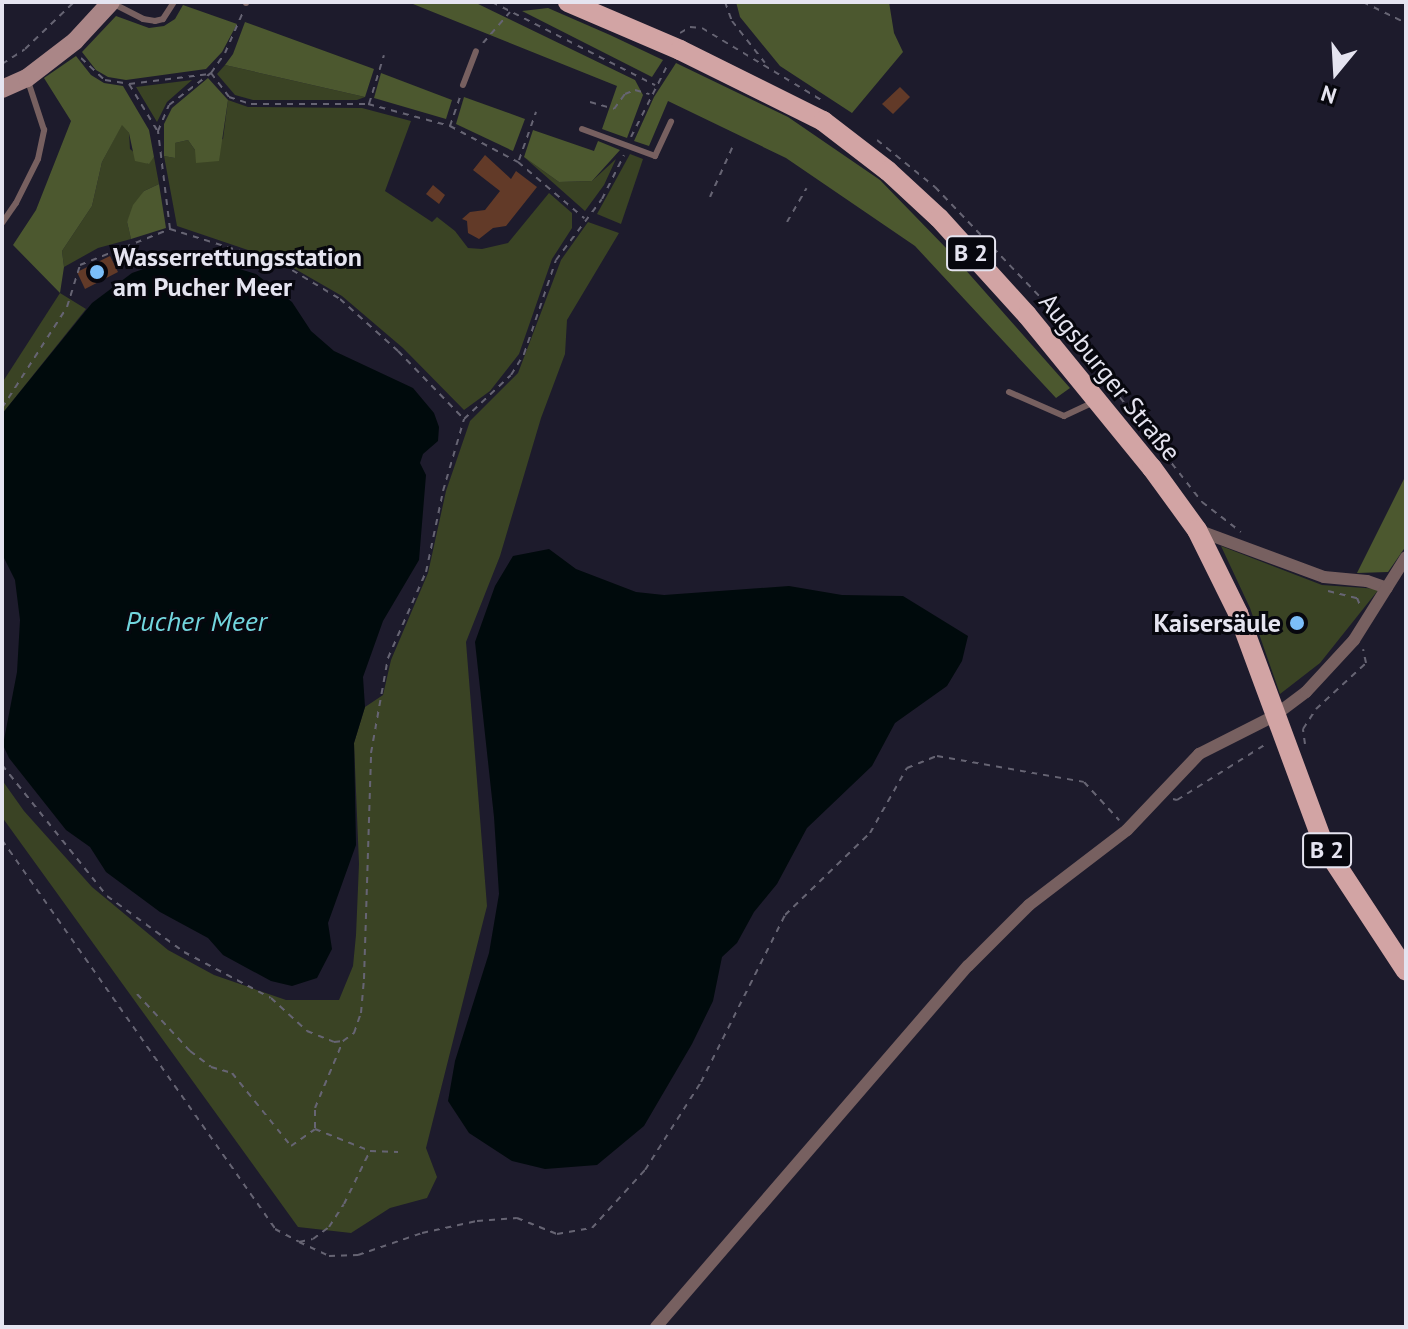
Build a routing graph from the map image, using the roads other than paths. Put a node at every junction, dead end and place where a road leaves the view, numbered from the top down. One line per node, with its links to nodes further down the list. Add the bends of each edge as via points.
1 (111, 2): 2 (lane, via 155,21 163,19); 5 (main road, via 75,41)
2 (174, 2)
3 (568, 2): 12 (main road, Augsburger Straße / B 2, via 747,82 849,135 939,218)
4 (476, 51): 6 (lane)
5 (27, 78): 7 (main road); 10 (lane, via 44,130 38,159)
6 (463, 85)
7 (2, 89)
8 (671, 121): 9 (lane, via 655,156)
9 (582, 129)
10 (2, 223)
11 (1009, 392): 12 (lane, via 1064,416)
12 (1097, 400): 13 (main road, Augsburger Straße / B 2)
13 (1197, 530): 15 (street, via 1324,577); 16 (main road, Augsburger Straße / B 2, via 1238,613)
14 (1406, 557): 15 (street)
15 (1387, 588): 16 (street, via 1354,640)
16 (1277, 726): 17 (main road, Augsburger Straße / B 2, via 1324,846); 18 (street, via 1199,754 1127,830 1029,905 968,966)
17 (1406, 971)
18 (656, 1327)

